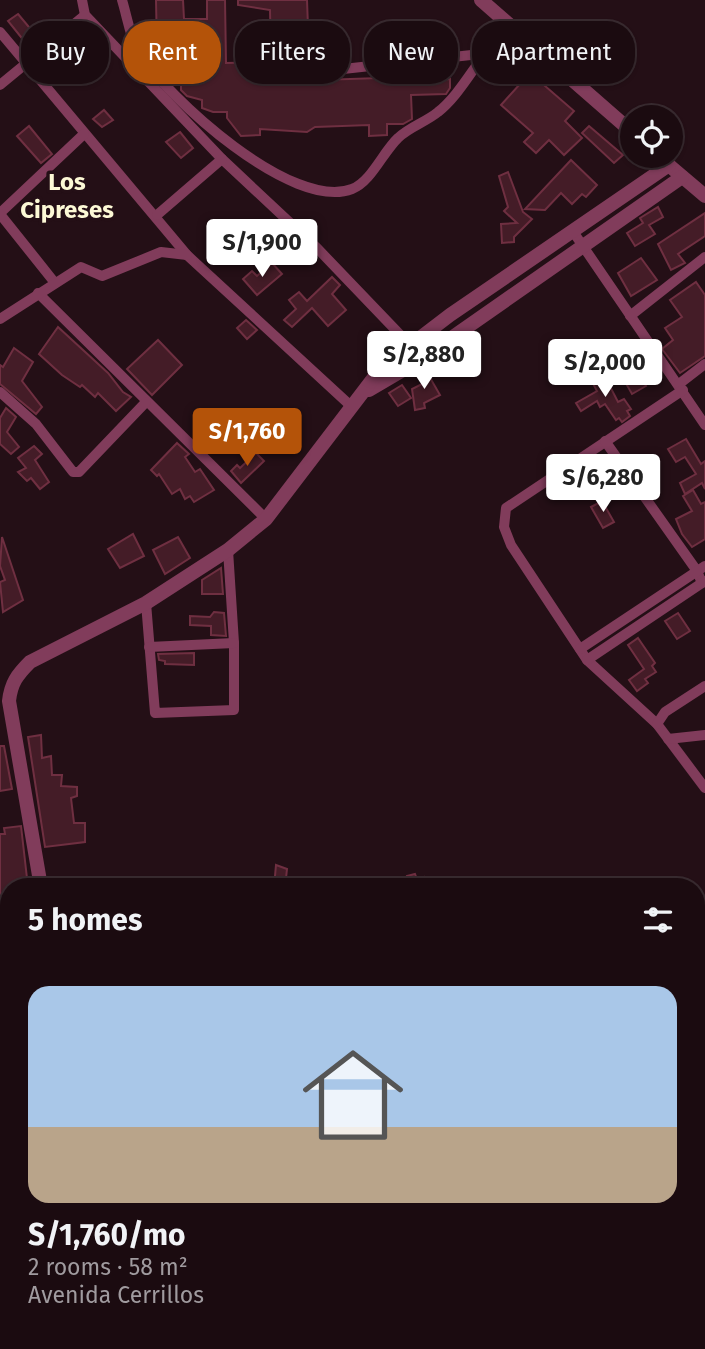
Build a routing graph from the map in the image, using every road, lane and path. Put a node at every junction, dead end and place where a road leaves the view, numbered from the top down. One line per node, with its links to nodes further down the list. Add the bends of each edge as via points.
1 (82, 0): 4 (street)
2 (122, 0): 12 (street, via 138,50 186,106 246,158 309,189 338,193 355,188 400,135 448,103)
3 (481, 0): 6 (street)
4 (85, 15): 5 (street); 18 (street)
5 (78, 21)
6 (505, 21)
7 (0, 32): 8 (street)
8 (21, 55)
9 (472, 55): 11 (street)
10 (21, 67): 15 (street)
11 (350, 68)
12 (472, 71)
13 (44, 84): 17 (street)
14 (577, 84): 16 (street)
15 (0, 85)
16 (620, 122)
17 (84, 134): 23 (street); 24 (street)
18 (222, 159): 24 (street); 33 (street, via 317,248)
19 (654, 168): 25 (street)
20 (672, 168): 21 (street)
21 (682, 177): 22 (street); 26 (street)
22 (705, 196)
23 (0, 214): 29 (street)
24 (157, 215): 27 (street)
25 (575, 233): 26 (street); 33 (street)
26 (584, 247): 31 (street); 34 (street)
27 (187, 255): 29 (street, via 161,252 102,276 80,267); 40 (street)
28 (705, 257): 31 (street)
29 (55, 283): 30 (street)
30 (38, 293): 32 (street); 39 (street)
31 (630, 316): 36 (street)
32 (0, 319)
33 (409, 344): 34 (street); 38 (street, via 382,367)
34 (420, 360): 38 (street)
35 (705, 364): 36 (street)
36 (681, 387): 41 (street); 42 (street)
37 (0, 391): 39 (street, via 36,424 73,472 79,472)
38 (365, 392): 40 (street)
39 (146, 402): 43 (street)
40 (352, 408): 43 (street)
41 (705, 425)
42 (605, 440): 45 (street); 50 (street, via 506,508 504,516 511,545)
43 (266, 519): 44 (street)
44 (228, 550): 47 (street); 48 (street)
45 (701, 569): 46 (street); 50 (street)
46 (704, 582): 51 (street)
47 (146, 603): 49 (street); 53 (street, via 30,662)
48 (234, 643): 49 (street); 49 (street, via 234,710 155,713)
49 (149, 647)
50 (580, 649): 51 (street)
51 (587, 660): 54 (street)
52 (705, 685): 54 (street, via 665,712)
53 (4, 701): 58 (street)
54 (657, 724): 56 (street)
55 (705, 735): 56 (street)
56 (668, 739): 57 (street)
57 (705, 788)
58 (39, 878)

